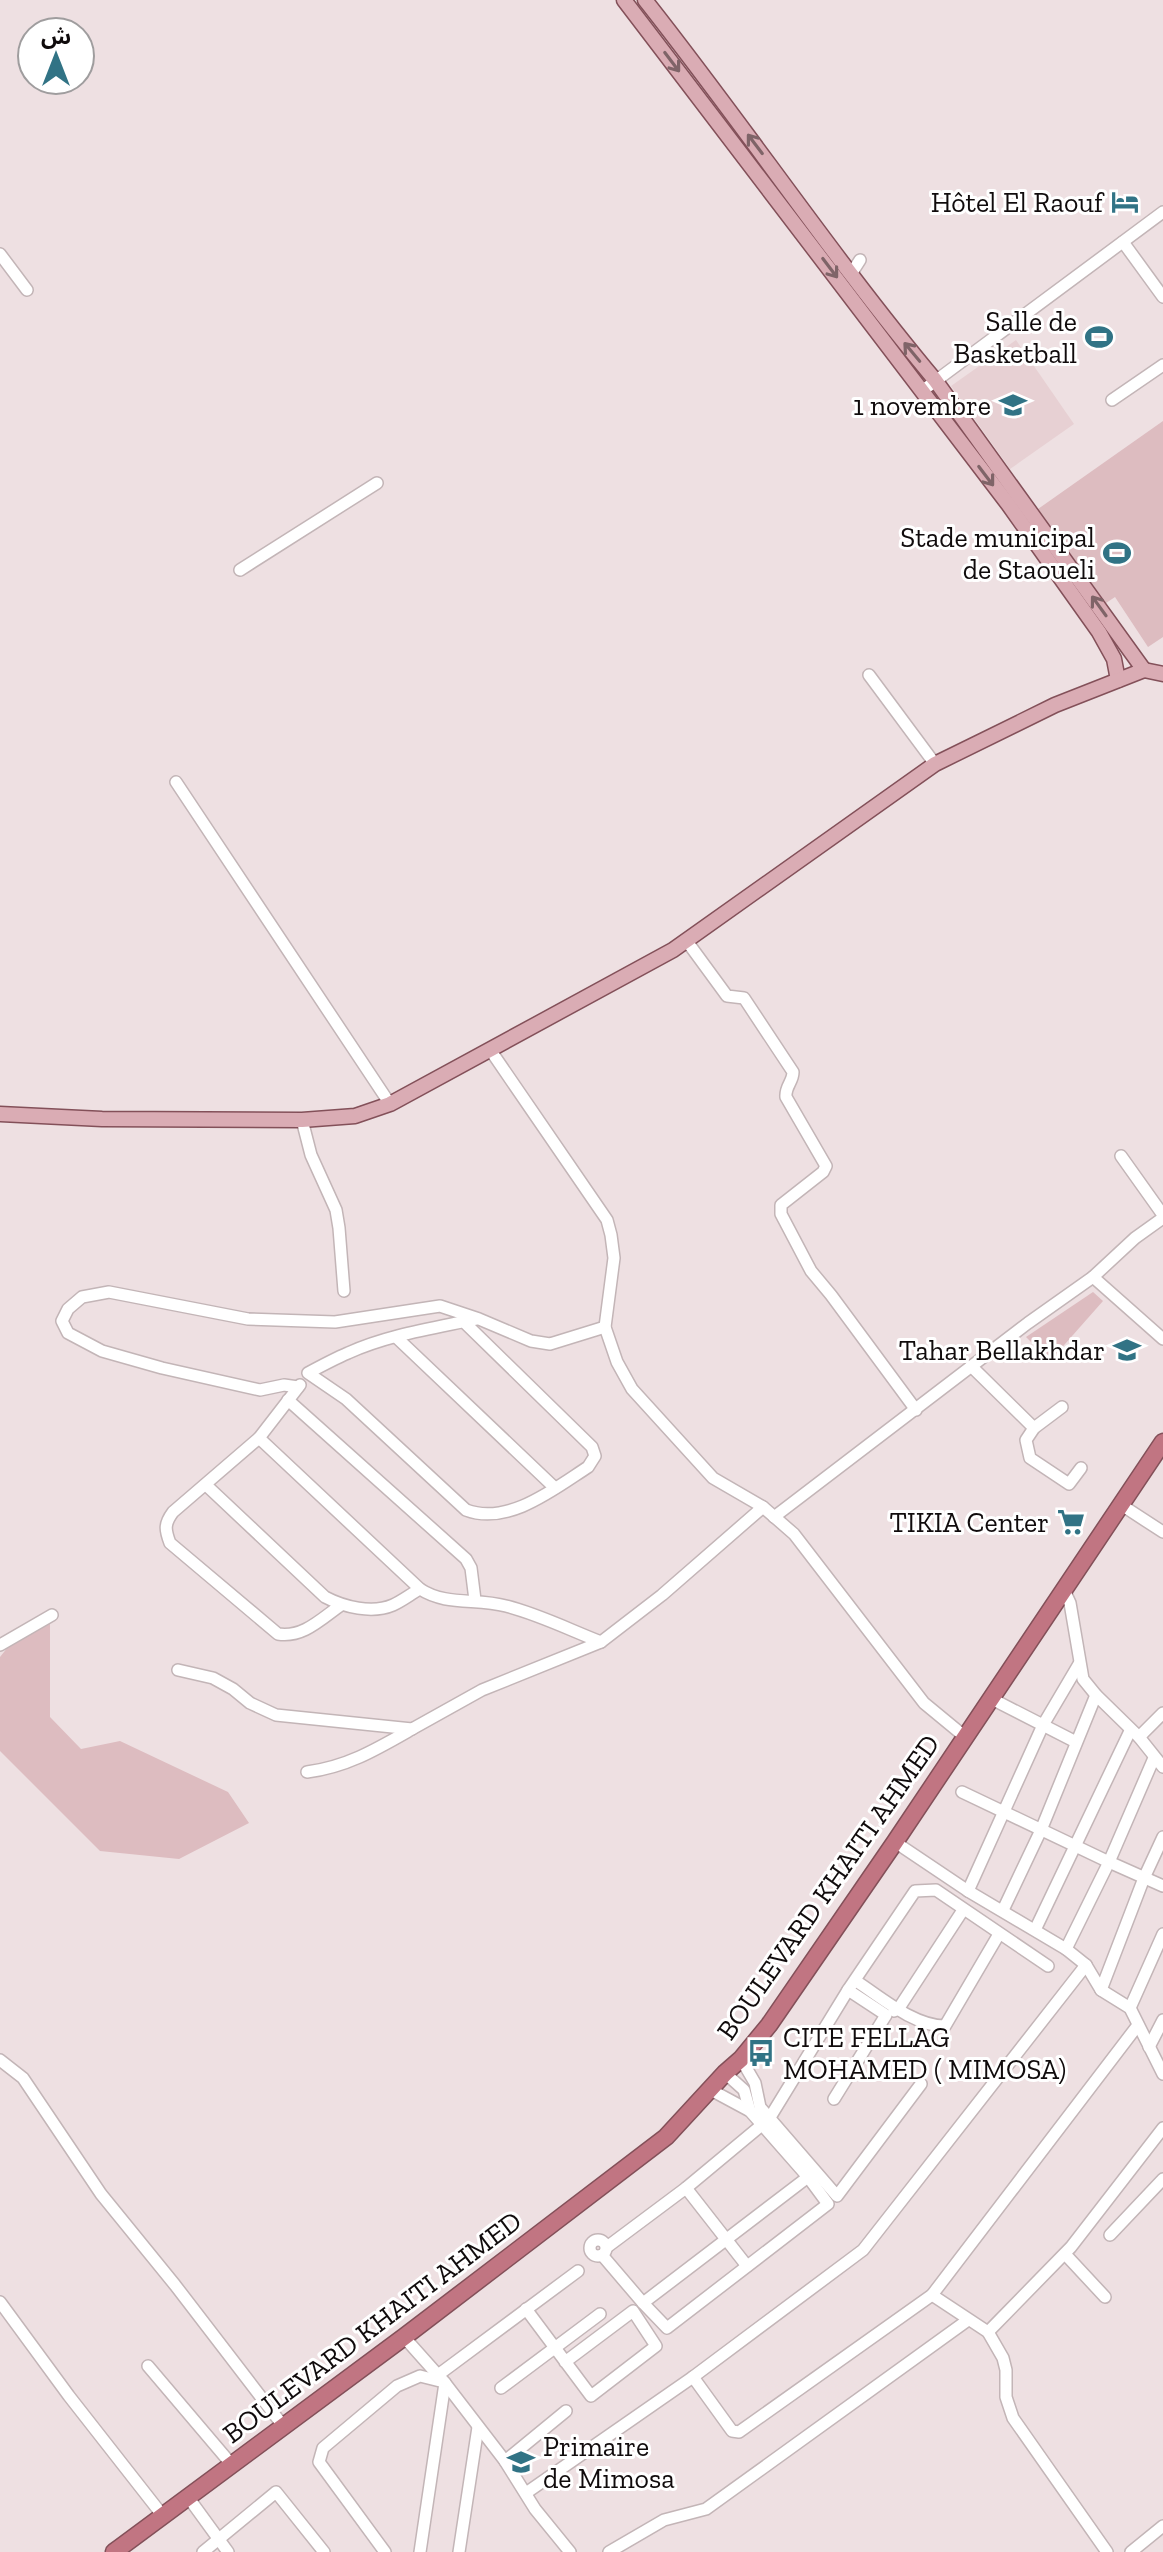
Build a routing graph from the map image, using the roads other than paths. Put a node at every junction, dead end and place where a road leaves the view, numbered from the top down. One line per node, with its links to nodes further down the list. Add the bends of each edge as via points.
1 (624, 0): 12 (main road, one-way to 12)
2 (645, 0): 7 (main road, one-way to 2)
3 (1163, 212): 4 (street)
4 (1123, 242): 9 (street); 11 (street)
5 (0, 254): 8 (street)
6 (860, 260): 7 (street)
7 (851, 274): 11 (main road, one-way to 7)
8 (27, 290)
9 (1163, 297)
10 (1163, 365): 13 (street)
11 (935, 380): 12 (street); 16 (main road, one-way to 11)
12 (922, 391): 19 (main road, one-way to 19, via 1099,632 1114,659)
13 (1112, 400)
14 (377, 483): 15 (street)
15 (240, 570)
16 (1144, 670): 17 (main road); 19 (main road)
17 (1163, 674)
18 (869, 675): 20 (street)
19 (1118, 680): 20 (main road)
20 (935, 764): 22 (main road)
21 (176, 782): 24 (street)
22 (686, 940): 23 (main road); 41 (street, via 727,996 744,998 793,1072 786,1097 826,1166 781,1205 781,1214 811,1271)
23 (491, 1051): 24 (main road); 33 (street, via 607,1220 614,1258)
24 (390, 1104): 26 (main road, via 355,1116)
25 (0, 1114): 26 (main road)
26 (302, 1120): 30 (street, via 336,1210)
27 (1121, 1156): 28 (street)
28 (1163, 1216): 29 (street)
29 (1093, 1277): 35 (street); 36 (street)
30 (344, 1291)
31 (479, 1319): 32 (street); 33 (street, via 550,1344); 38 (street, via 440,1306 335,1322 248,1319 109,1292 82,1297 62,1321 68,1333 102,1351 162,1368 260,1390)
32 (464, 1322): 34 (street); 47 (street, via 592,1447 593,1463)
33 (605, 1327): 49 (street, via 632,1389 713,1478)
34 (396, 1337): 37 (street); 47 (street)
35 (1163, 1339)
36 (971, 1366): 41 (street); 42 (street)
37 (308, 1373): 38 (street); 47 (street, via 346,1399 466,1510 510,1511)
38 (298, 1387): 39 (street)
39 (288, 1400): 43 (street); 54 (street, via 466,1559)
40 (1062, 1407): 42 (street)
41 (916, 1410): 50 (street)
42 (1034, 1428): 45 (street, via 1026,1440 1030,1458 1069,1484)
43 (259, 1438): 46 (street); 52 (street)
44 (1163, 1442): 48 (highway, BOULEVARD KHAITI AHMED)
45 (1081, 1468)
46 (206, 1485): 55 (street, via 325,1597); 55 (street, via 167,1521 170,1543 278,1634 299,1634)
47 (555, 1488)
48 (1120, 1504): 51 (street); 53 (highway, BOULEVARD KHAITI AHMED)
49 (763, 1507): 50 (street); 57 (street)
50 (774, 1517): 67 (street, via 794,1534 924,1703)
51 (1163, 1532)
52 (420, 1589): 54 (street, via 434,1598); 55 (street, via 391,1606)
53 (1064, 1590): 59 (street); 62 (highway, BOULEVARD KHAITI AHMED)
54 (475, 1600): 57 (street, via 508,1606)
55 (341, 1605)
56 (52, 1615): 58 (street)
57 (601, 1642): 65 (street, via 494,1685)
58 (0, 1645)
59 (1079, 1664): 61 (street); 64 (street)
60 (178, 1670): 65 (street, via 213,1678 276,1715)
61 (1096, 1695): 66 (street); 68 (street)
62 (990, 1698): 64 (street); 67 (highway, BOULEVARD KHAITI AHMED)
63 (1163, 1713): 66 (street)
64 (1043, 1725): 68 (street); 73 (street)
65 (412, 1729): 71 (street, via 360,1759)
66 (1134, 1734): 69 (street); 77 (street)
67 (964, 1736): 76 (highway, BOULEVARD KHAITI AHMED)
68 (1076, 1742): 74 (street)
69 (1154, 1758): 70 (street); 78 (street)
70 (1163, 1767)
71 (307, 1772)
72 (962, 1792): 73 (street)
73 (1005, 1813): 74 (street); 81 (street)
74 (1041, 1830): 77 (street); 83 (street)
75 (1163, 1837): 79 (street)
76 (895, 1842): 81 (street); 98 (highway, BOULEVARD KHAITI AHMED)
77 (1075, 1846): 78 (street); 84 (street)
78 (1109, 1862): 79 (street); 87 (street)
79 (1144, 1878): 80 (street); 91 (street)
80 (1163, 1886)
81 (968, 1891): 83 (street)
82 (963, 1910): 85 (street); 90 (street, via 936,1890 915,1891); 92 (street)
83 (1003, 1910): 84 (street)
84 (1035, 1930): 87 (street)
85 (999, 1934): 89 (street); 92 (street, via 945,2026 930,2026)
86 (1163, 1934): 93 (street)
87 (1066, 1949): 88 (street)
88 (1086, 1965): 91 (street); 128 (street, via 863,2250)
89 (1048, 1966)
90 (852, 1986): 92 (street); 94 (street); 106 (street)
91 (1101, 1990): 93 (street)
92 (899, 2008): 94 (street)
93 (1130, 2008): 96 (street)
94 (886, 2015): 104 (street)
95 (1163, 2020): 97 (street)
96 (1138, 2025): 97 (street); 116 (street)
97 (1149, 2047): 101 (street)
98 (741, 2059): 100 (highway, BOULEVARD KHAITI AHMED); 105 (street, via 755,2083)
99 (0, 2060): 132 (street, via 23,2078 101,2194)
100 (725, 2073): 103 (highway, BOULEVARD KHAITI AHMED); 105 (street)
101 (1163, 2074)
102 (921, 2084): 106 (street, via 837,2196)
103 (711, 2090): 105 (street); 124 (highway, BOULEVARD KHAITI AHMED, via 666,2137)
104 (834, 2099)
105 (755, 2109): 106 (street)
106 (765, 2122): 108 (street); 110 (street)
107 (1163, 2128): 113 (street)
108 (808, 2177): 112 (street); 114 (street, via 828,2204)
109 (1163, 2179): 111 (street)
110 (686, 2188): 112 (street); 119 (street, via 605,2251)
111 (1110, 2235)
112 (726, 2238): 114 (street); 119 (street)
113 (1065, 2254): 117 (street); 123 (street)
114 (747, 2266): 119 (street, via 667,2328)
115 (578, 2271): 120 (street)
116 (932, 2295): 122 (street); 128 (street, via 739,2432 732,2431)
117 (1105, 2297)
118 (0, 2302): 138 (street)
119 (643, 2303)
120 (526, 2309): 125 (street); 129 (street)
121 (600, 2314): 125 (street)
122 (968, 2320): 123 (street); 149 (street, via 706,2509 664,2520)
123 (988, 2332): 150 (street, via 1003,2358 1013,2418)
124 (404, 2337): 129 (street); 132 (highway, BOULEVARD KHAITI AHMED)
125 (555, 2348): 126 (street); 130 (street)
126 (565, 2362): 126 (street, via 591,2396 656,2346 633,2311)
127 (148, 2366): 135 (street)
128 (693, 2377): 136 (street)
129 (442, 2380): 133 (street); 145 (street, via 420,2376 397,2386 323,2448 319,2462); 146 (street)
130 (501, 2388)
131 (566, 2411): 134 (street)
132 (284, 2427): 135 (highway, BOULEVARD KHAITI AHMED)
133 (478, 2427): 134 (street); 147 (street)
134 (505, 2461): 136 (street)
135 (232, 2465): 137 (highway, BOULEVARD KHAITI AHMED)
136 (526, 2493): 148 (street)
137 (188, 2497): 138 (highway, BOULEVARD KHAITI AHMED); 140 (street)
138 (163, 2516): 141 (highway, BOULEVARD KHAITI AHMED)
139 (1163, 2526): 151 (street)
140 (219, 2539): 142 (street); 143 (street); 144 (street, via 276,2492)
141 (114, 2552)
142 (203, 2552)
143 (228, 2552)
144 (324, 2552)
145 (385, 2552)
146 (420, 2552)
147 (459, 2552)
148 (570, 2552)
149 (609, 2552)
150 (1107, 2552)
151 (1131, 2552)

